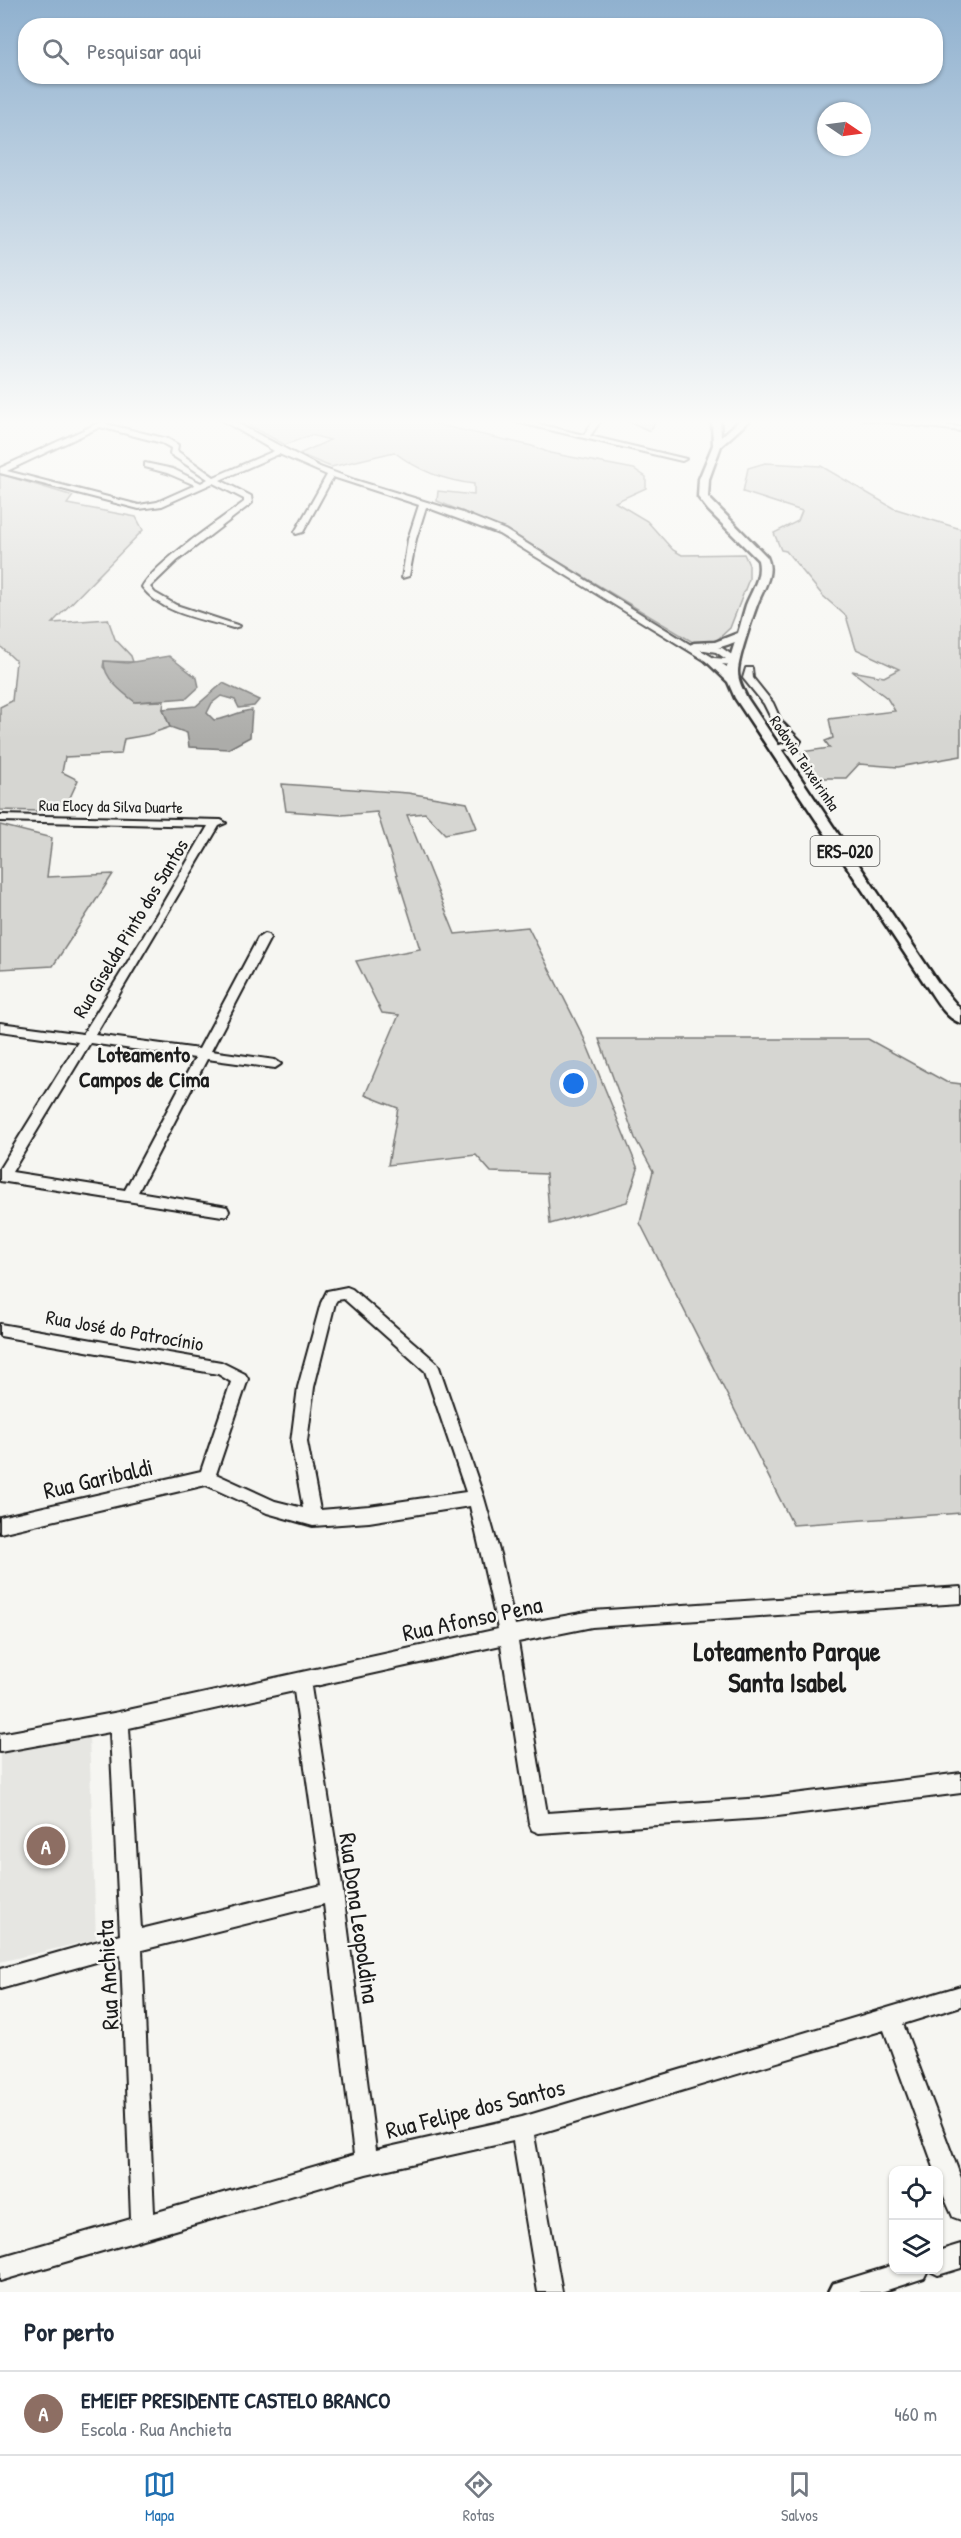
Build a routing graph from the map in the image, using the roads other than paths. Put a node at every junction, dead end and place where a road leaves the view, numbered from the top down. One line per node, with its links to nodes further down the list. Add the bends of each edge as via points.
1 (218, 526): 8 (street, via 174,559 146,587 168,604)
2 (302, 526): 6 (street)
3 (416, 526): 7 (street)
4 (489, 526): 10 (street)
5 (730, 526): 9 (main road, via 763,559 765,567)
6 (299, 532)
7 (405, 576)
8 (236, 626)
9 (742, 635): 10 (main road, via 717,645); 12 (main road)
10 (690, 645): 11 (street); 12 (street, via 719,650)
11 (712, 661): 12 (street); 14 (main road, Rodovia Teixeirinha)
12 (734, 661): 14 (main road)
13 (749, 670): 15 (street, via 748,678)
14 (733, 682): 15 (street); 17 (main road, Rodovia Teixeirinha / ERS-020)
15 (753, 684): 16 (street, via 768,702)
16 (777, 723): 17 (street); 18 (street, via 796,741)
17 (760, 727): 18 (main road, Rodovia Teixeirinha / ERS-020)
18 (776, 748): 22 (main road, Rodovia Teixeirinha / ERS-020, via 934,987)
19 (0, 818): 20 (street, Rua Elocy da Silva Duarte)
20 (218, 823): 24 (street, Rua Giselda Pinto dos Santos)
21 (264, 938): 25 (street)
22 (961, 1018)
23 (0, 1027): 24 (street)
24 (88, 1038): 25 (street); 27 (street, Rua Giselda Pinto dos Santos)
25 (202, 1053): 26 (street); 28 (street)
26 (275, 1064)
27 (1, 1175): 28 (street)
28 (128, 1197): 29 (street)
29 (222, 1211)
30 (0, 1330): 31 (street, Rua José do Patrocínio, via 221,1368 240,1379)
31 (207, 1477): 33 (street, via 273,1508); 34 (street, Rua Garibaldi)
32 (476, 1498): 33 (street); 33 (street, via 431,1367 347,1293 336,1294 328,1303 302,1409 299,1442); 36 (street)
33 (313, 1518)
34 (0, 1525)
35 (961, 1595): 36 (street, Rua Afonso Pena, via 592,1619)
36 (508, 1635): 37 (street, Rua Afonso Pena); 40 (street, via 539,1823 762,1808)
37 (301, 1680): 38 (street, Rua Afonso Pena); 41 (street, Rua Dona Leopoldina)
38 (118, 1721): 39 (street, Rua Afonso Pena); 42 (street, Rua Anchieta)
39 (0, 1743)
40 (961, 1783)
41 (333, 1892): 42 (street); 47 (street, Rua Dona Leopoldina)
42 (131, 1942): 43 (street); 49 (street, Rua Anchieta)
43 (0, 1979)
44 (961, 1996): 45 (street, Rua Felipe dos Santos)
45 (890, 2017): 46 (street, Rua Felipe dos Santos); 48 (street)
46 (522, 2128): 47 (street, Rua Felipe dos Santos); 54 (street)
47 (366, 2163): 49 (street, Rua Felipe dos Santos)
48 (961, 2209)
49 (143, 2228): 52 (street, Rua Felipe dos Santos)
50 (961, 2256): 51 (street)
51 (943, 2262)
52 (0, 2269)
53 (902, 2274): 55 (street)
54 (550, 2292)
55 (840, 2292)

